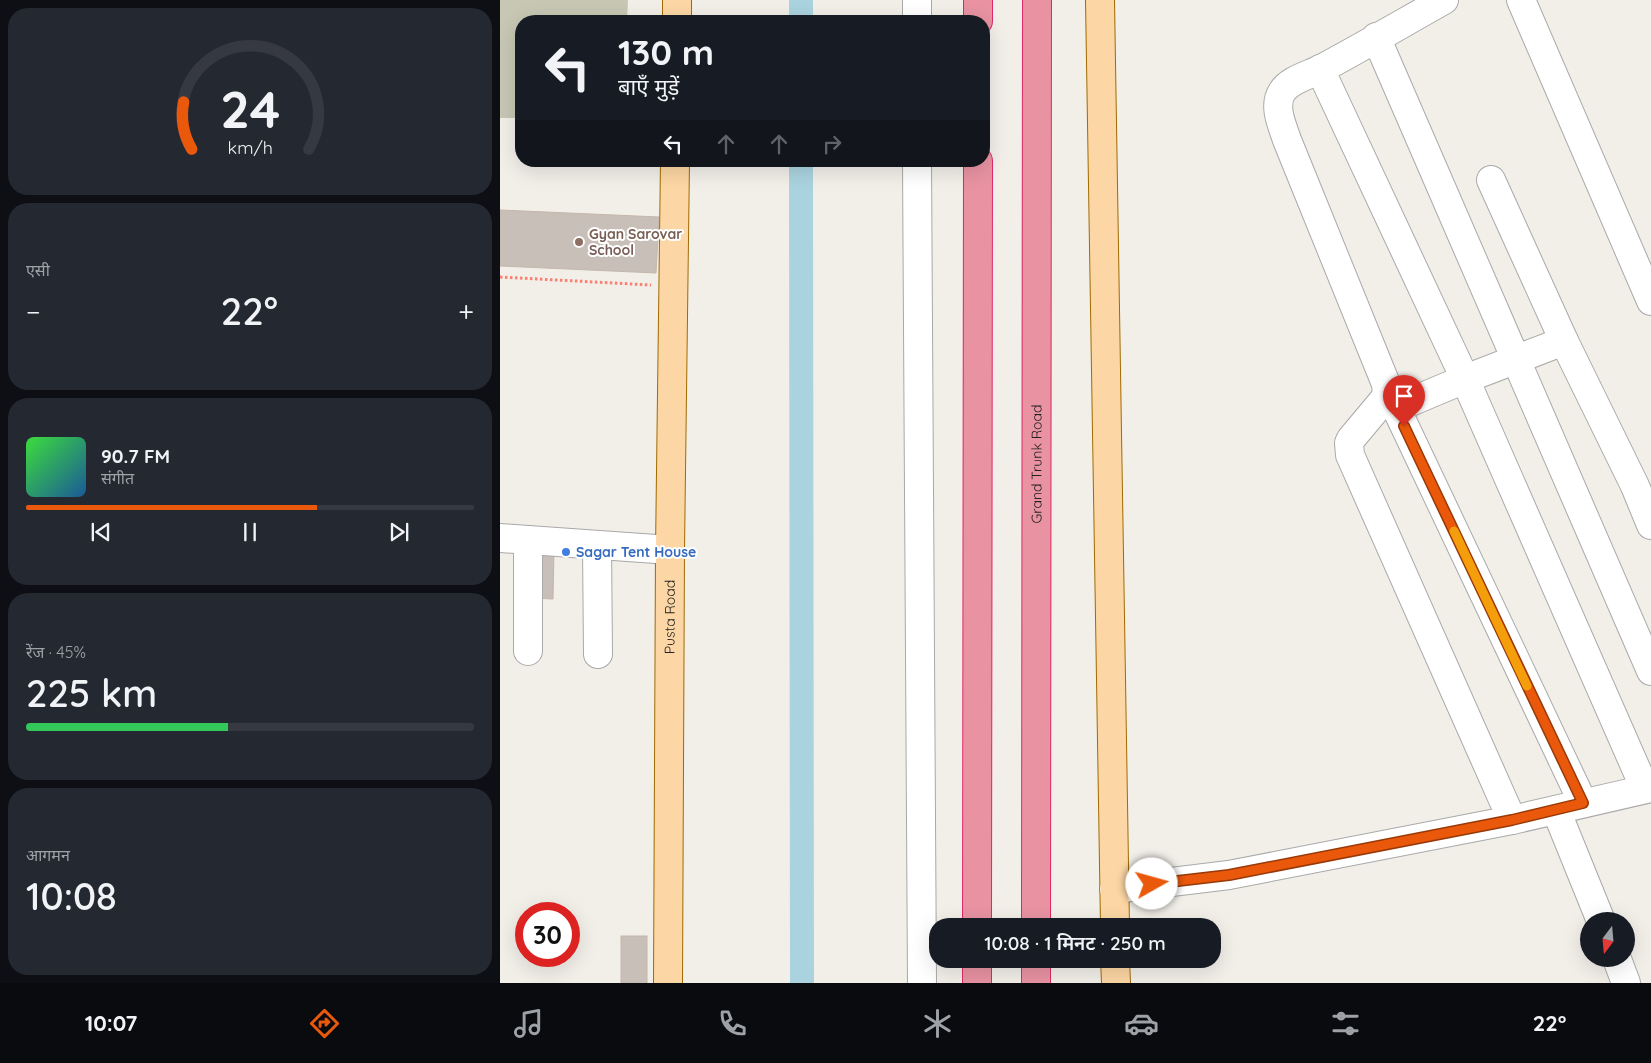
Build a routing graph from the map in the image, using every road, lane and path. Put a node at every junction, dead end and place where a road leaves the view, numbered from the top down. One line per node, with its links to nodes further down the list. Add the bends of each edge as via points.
1 (677, 0): 8 (main road)
2 (916, 0): 9 (street)
3 (978, 0): 10 (highway)
4 (1037, 0): 39 (highway, Grand Trunk Road)
5 (1100, 0): 36 (main road)
6 (1444, 0): 11 (street)
7 (1522, 0): 19 (street)
8 (677, 15)
9 (917, 15)
10 (978, 15)
11 (1376, 37): 12 (street); 21 (street)
12 (1320, 69): 22 (street); 23 (street, via 1282,91 1278,112)
13 (675, 167): 18 (main road, Pusta Road)
14 (918, 167): 46 (street)
15 (978, 167): 38 (highway)
16 (1491, 180): 20 (street)
17 (500, 277): 18 (path)
18 (674, 287): 28 (main road, Pusta Road)
19 (1651, 301)
20 (1564, 341): 21 (street); 24 (street)
21 (1516, 360): 22 (street); 31 (street)
22 (1464, 379): 23 (street); 32 (street)
23 (1392, 399): 33 (street); 35 (street, via 1384,400 1351,439 1350,454)
24 (1651, 525)
25 (500, 538): 26 (street)
26 (528, 540): 27 (street); 29 (street)
27 (597, 545): 28 (street); 30 (street)
28 (670, 550): 45 (main road, Pusta Road)
29 (528, 651)
30 (598, 654)
31 (1651, 671)
32 (1648, 789): 33 (street)
33 (1583, 803): 34 (street)
34 (1556, 810): 35 (street); 37 (street)
35 (1512, 820): 36 (street, via 1229,875)
36 (1114, 889): 40 (main road)
37 (1597, 912)
38 (977, 918)
39 (1036, 918)
40 (1115, 918)
41 (977, 968): 47 (highway)
42 (1036, 968): 48 (highway)
43 (1115, 968): 49 (main road)
44 (1620, 968): 50 (street)
45 (668, 983)
46 (922, 983)
47 (977, 983)
48 (1036, 983)
49 (1116, 983)
50 (1626, 983)

